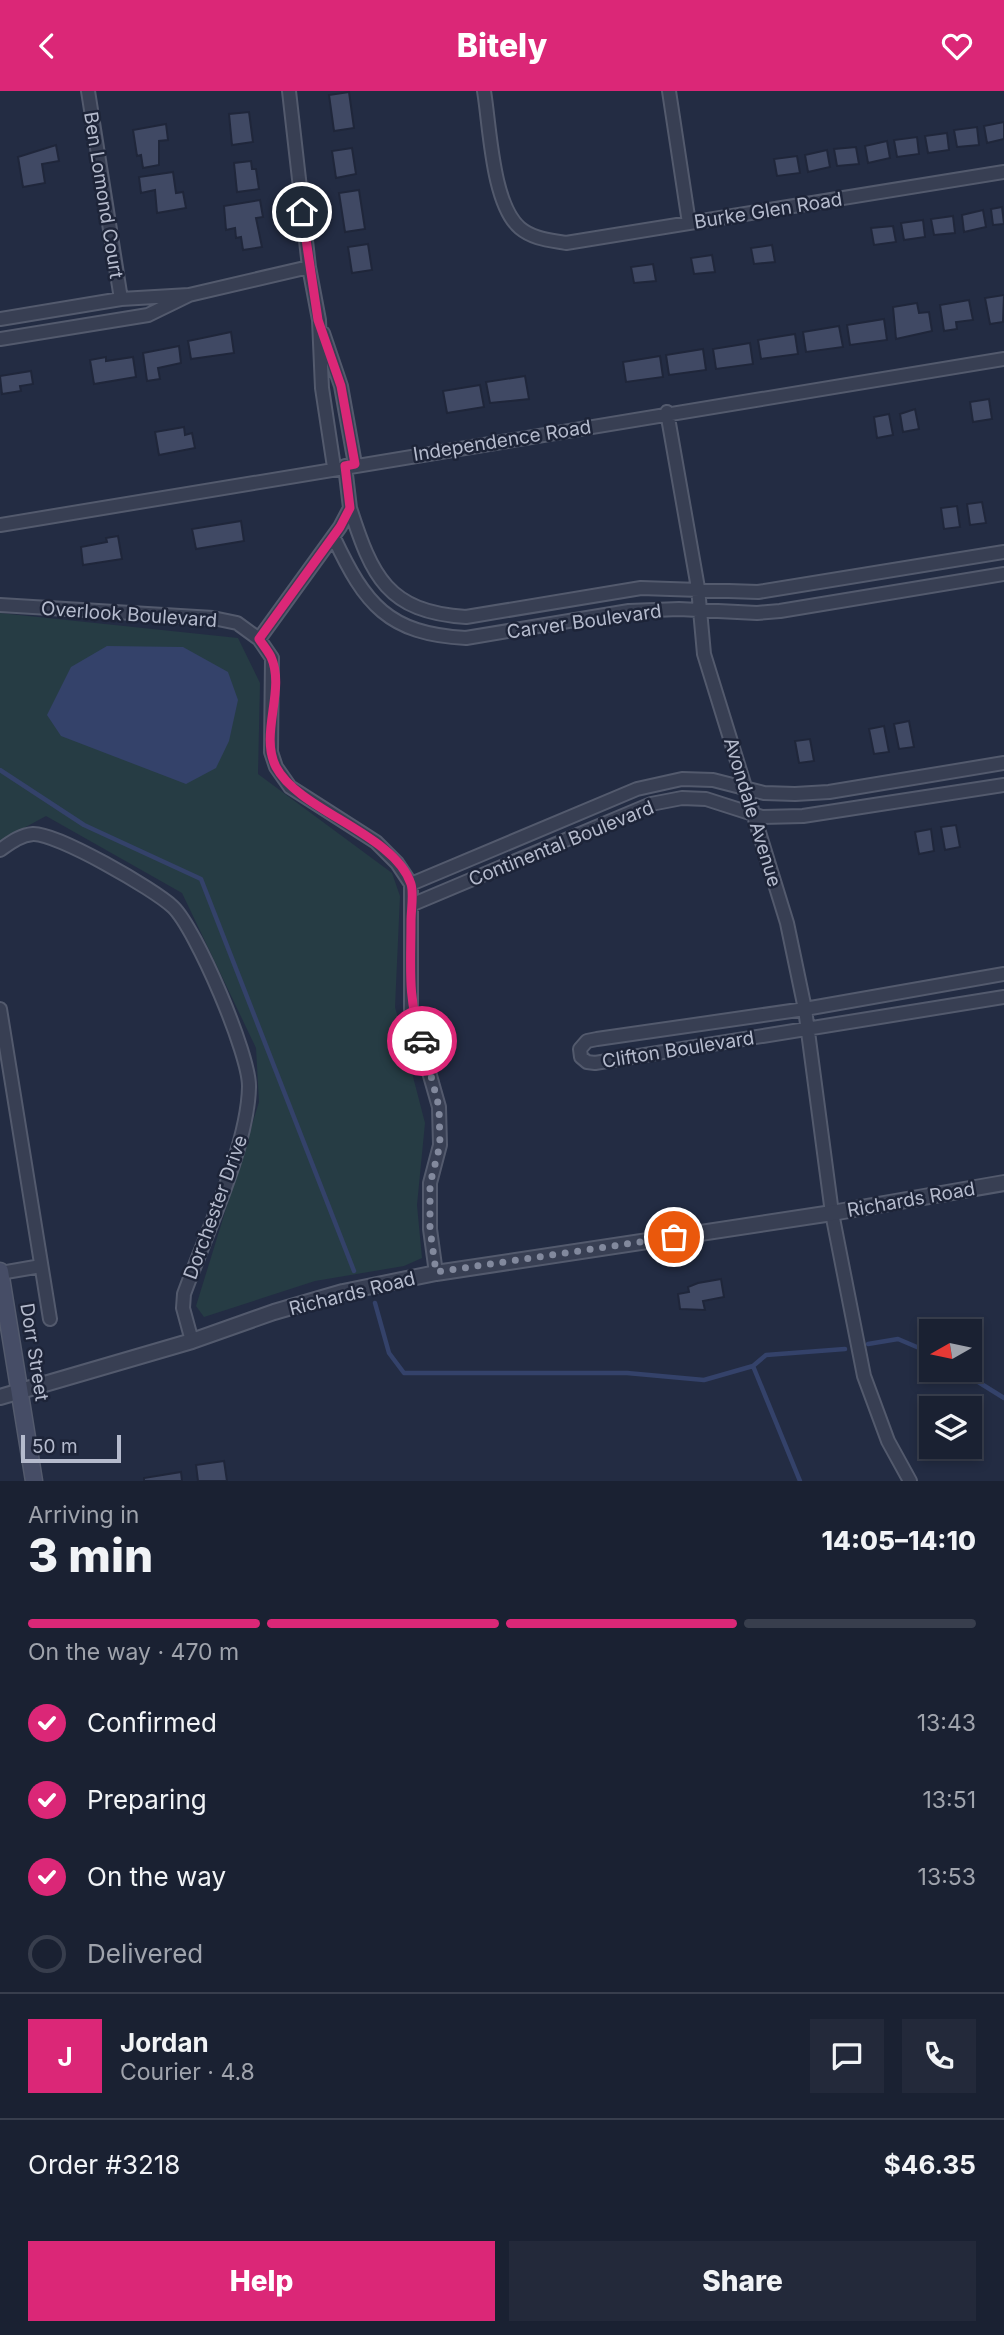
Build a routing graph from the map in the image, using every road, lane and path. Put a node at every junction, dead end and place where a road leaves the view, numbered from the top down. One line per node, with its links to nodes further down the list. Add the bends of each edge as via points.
1 (88, 91): 10 (street, Ben Lomond Court)
2 (289, 91): 7 (street)
3 (484, 91): 6 (street, Burke Glen Road, via 502,198 518,227 532,236 566,243)
4 (669, 91): 6 (street)
5 (1004, 172): 6 (street, Burke Glen Road)
6 (689, 223)
7 (309, 267): 8 (street); 13 (street)
8 (189, 295): 9 (street); 11 (street, via 168,308)
9 (137, 297): 10 (street); 11 (street)
10 (114, 300): 12 (street); 14 (street, Ben Lomond Court)
11 (140, 316): 14 (street)
12 (0, 319)
13 (318, 320): 18 (street, via 322,388); 18 (street, via 341,386)
14 (111, 321): 15 (street)
15 (0, 339)
16 (1004, 359): 17 (street, Independence Road)
17 (667, 412): 18 (street, Independence Road); 24 (street, Avondale Avenue)
18 (345, 466): 19 (street, Carver Boulevard); 20 (street, Independence Road)
19 (350, 508): 21 (street); 24 (street, Carver Boulevard, via 366,556 384,587 409,606 437,615 466,617 642,588)
20 (0, 525)
21 (334, 538): 26 (street, Carver Boulevard, via 355,583 369,600 405,626 428,634 466,638 629,611); 27 (street)
22 (1004, 552): 24 (street, Carver Boulevard, via 758,591)
23 (1004, 574): 26 (street, Carver Boulevard, via 780,611)
24 (698, 588): 26 (street, Avondale Avenue)
25 (0, 605): 27 (street, Overlook Boulevard, via 213,618 237,623)
26 (700, 611): 30 (street, Avondale Avenue, via 704,654)
27 (259, 639): 33 (street, via 272,658 271,752 276,767 290,787 376,842)
28 (1004, 763): 30 (street, Continental Boulevard, via 829,792 764,793)
29 (1004, 785): 31 (street, Continental Boulevard, via 834,813)
30 (744, 786): 31 (street, Avondale Avenue); 33 (street, Continental Boulevard, via 682,779 637,789)
31 (753, 814): 34 (street, Continental Boulevard, via 706,799 651,804); 38 (street, Avondale Avenue, via 787,923)
32 (0, 850): 46 (street, Dorchester Drive, via 33,834 52,837 173,907 194,937 241,1048 249,1085 243,1130 184,1294)
33 (411, 884): 34 (street)
34 (411, 905): 44 (street, via 411,1009 439,1107 440,1145 430,1184)
35 (1004, 974): 38 (street, Clifton Boulevard)
36 (1004, 997): 39 (street, Clifton Boulevard)
37 (0, 1009): 42 (street)
38 (805, 1009): 39 (street, Avondale Avenue); 39 (street, Clifton Boulevard, via 597,1039 587,1041 580,1054 595,1063)
39 (808, 1028): 41 (street, Avondale Avenue)
40 (1004, 1184): 41 (street, Richards Road)
41 (832, 1213): 44 (street, Richards Road); 50 (street, Avondale Avenue, via 864,1376 888,1441)
42 (41, 1266): 43 (street); 45 (street)
43 (0, 1272): 47 (main road, Dorr Street)
44 (436, 1272): 46 (street, Richards Road, via 336,1294)
45 (50, 1319)
46 (192, 1341): 47 (street, Richards Road)
47 (20, 1393): 48 (street, Richards Road); 49 (main road, Dorr Street)
48 (0, 1397)
49 (34, 1481)
50 (910, 1481)

